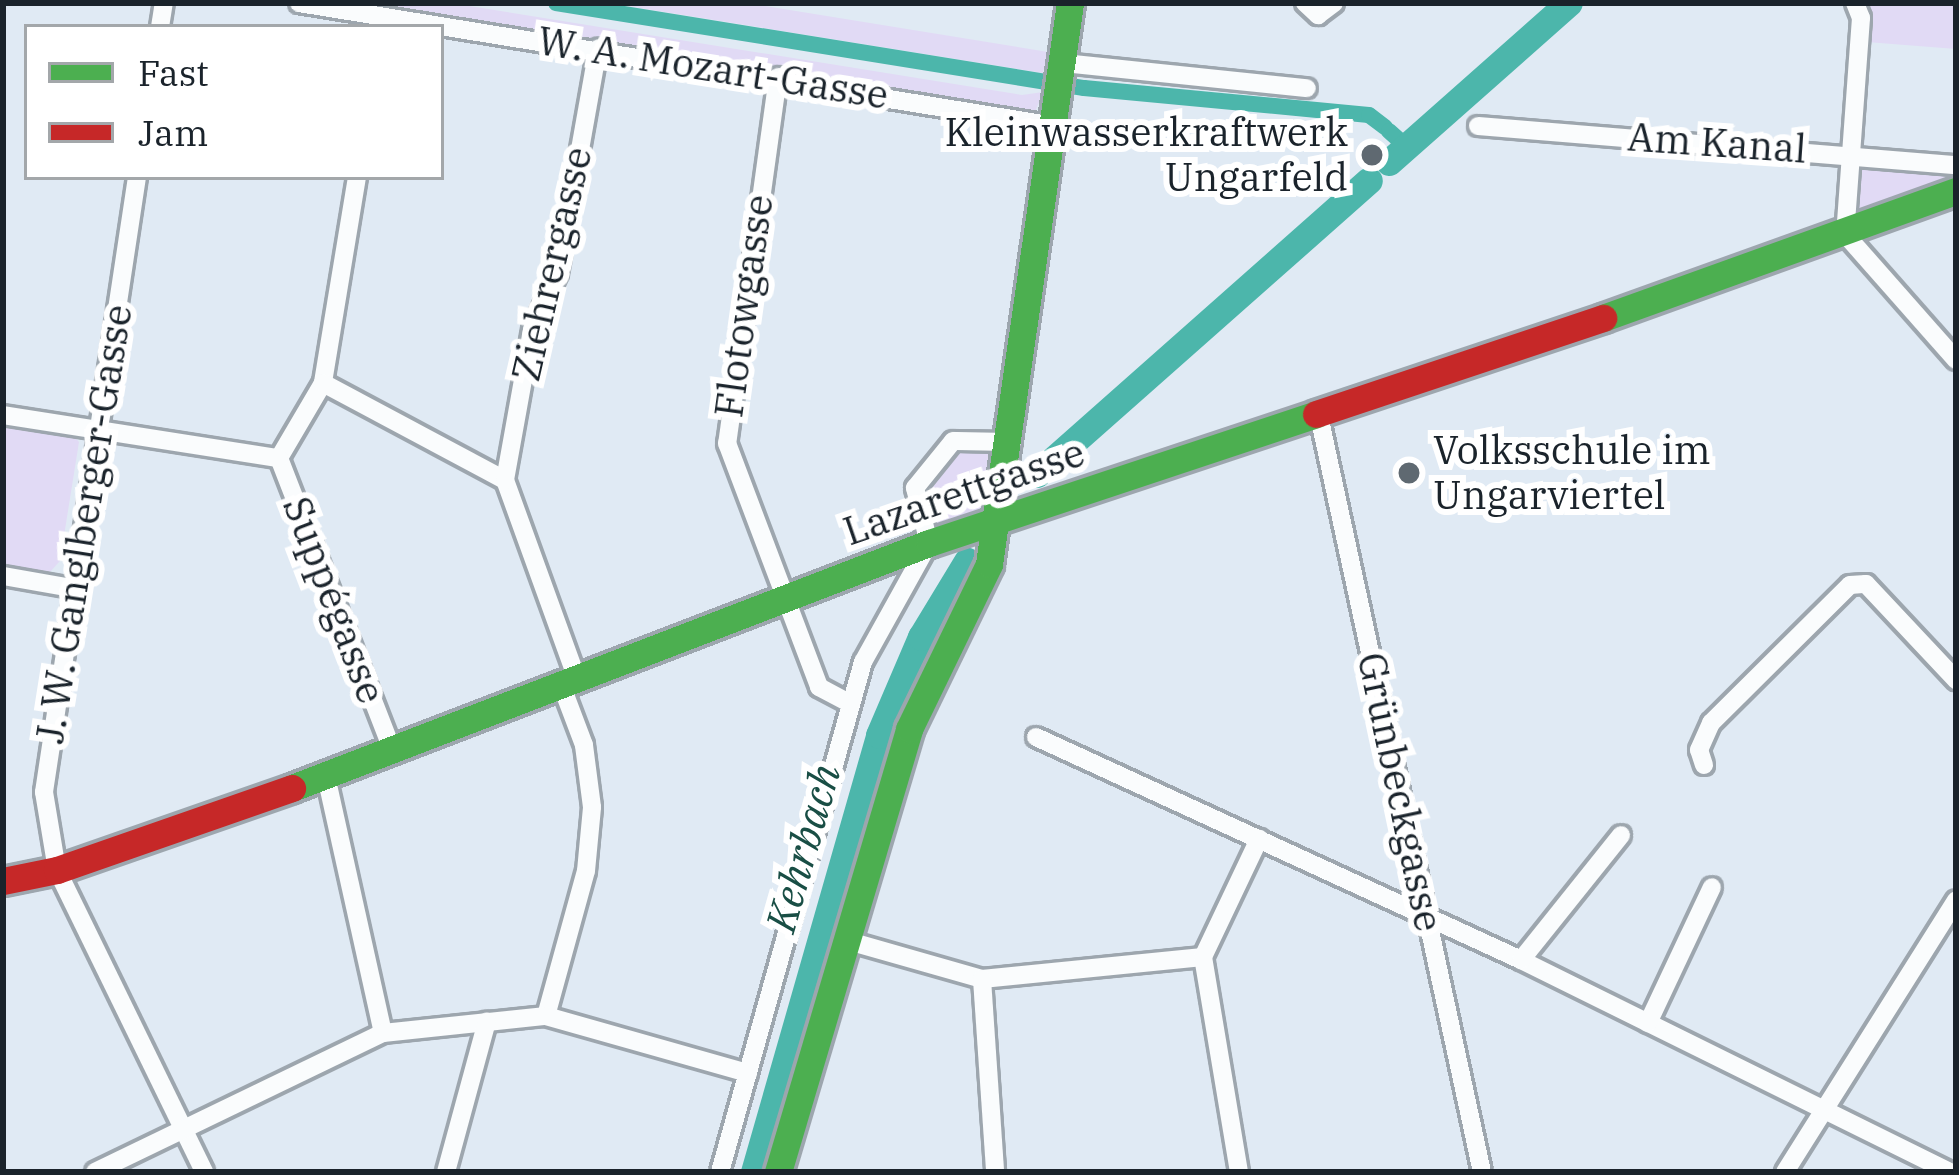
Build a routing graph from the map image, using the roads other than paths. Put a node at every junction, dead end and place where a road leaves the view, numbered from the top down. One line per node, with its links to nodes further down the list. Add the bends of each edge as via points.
1 (298, 3): 4 (street, W. A. Mozart-Gasse)
2 (1070, 3): 7 (street)
3 (1855, 3): 12 (street, via 1861,18)
4 (382, 21)
5 (444, 29): 6 (street, W. A. Mozart-Gasse)
6 (598, 49): 8 (street, W. A. Mozart-Gasse); 25 (street, Ziehrergasse, via 558,273 532,329)
7 (1062, 66): 9 (street); 10 (street)
8 (778, 77): 10 (street, W. A. Mozart-Gasse); 30 (street, Flotowgasse, via 725,411 727,443)
9 (1307, 88)
10 (1056, 119): 23 (street)
11 (1478, 125): 12 (street, Am Kanal)
12 (1848, 153): 13 (street, Am Kanal); 17 (street)
13 (1956, 166)
14 (137, 180): 22 (street, J. W. Ganglberger-Gasse)
15 (357, 180): 19 (street, Suppégasse)
16 (1956, 191): 17 (street, Lazarettgasse)
17 (1845, 234): 18 (street); 20 (street, Lazarettgasse)
18 (1956, 360)
19 (323, 382): 24 (street, Suppégasse); 25 (street)
20 (1318, 412): 26 (street, Lazarettgasse); 44 (street, Grünbeckgasse)
21 (3, 415): 22 (street)
22 (98, 431): 24 (street); 29 (street, J. W. Ganglberger-Gasse)
23 (1012, 442): 26 (street); 27 (street, via 953,441 915,488)
24 (279, 458): 35 (street, Suppégasse)
25 (505, 480): 32 (street)
26 (999, 519): 27 (street, Lazarettgasse); 45 (street, via 980,588 909,729)
27 (929, 543): 30 (street, Lazarettgasse); 33 (street, via 872,644)
28 (3, 576): 29 (street)
29 (72, 588): 40 (street, J. W. Ganglberger-Gasse, via 44,792)
30 (786, 598): 32 (street, Lazarettgasse); 33 (street, Flotowgasse, via 819,687)
31 (1956, 680): 36 (street, via 1865,584 1850,586 1711,723 1700,750)
32 (569, 681): 35 (street, Lazarettgasse); 49 (street, via 592,807 586,871)
33 (851, 704): 53 (street)
34 (1036, 736): 39 (street)
35 (392, 750): 37 (street, Lazarettgasse)
36 (1704, 765)
37 (326, 776): 40 (street, Lazarettgasse); 52 (street)
38 (1621, 836): 47 (street)
39 (1259, 839): 44 (street); 46 (street)
40 (57, 870): 41 (street, Lazarettgasse); 55 (street, J. W. Ganglberger-Gasse)
41 (3, 881)
42 (1712, 887): 51 (street)
43 (1956, 900): 54 (street)
44 (1428, 917): 47 (street); 63 (street, Grünbeckgasse)
45 (845, 940): 48 (street); 60 (street)
46 (1203, 957): 48 (street); 62 (street)
47 (1521, 960): 51 (street)
48 (982, 979): 61 (street)
49 (546, 1016): 50 (street); 53 (street)
50 (487, 1022): 52 (street); 58 (street)
51 (1648, 1023): 54 (street)
52 (383, 1033): 55 (street)
53 (748, 1073): 59 (street)
54 (1826, 1106): 64 (street); 65 (street)
55 (183, 1128): 56 (street); 57 (street, J. W. Ganglberger-Gasse)
56 (95, 1172)
57 (204, 1172)
58 (446, 1172)
59 (720, 1172)
60 (778, 1172)
61 (995, 1172)
62 (1239, 1172)
63 (1483, 1172)
64 (1785, 1172)
65 (1950, 1172)

